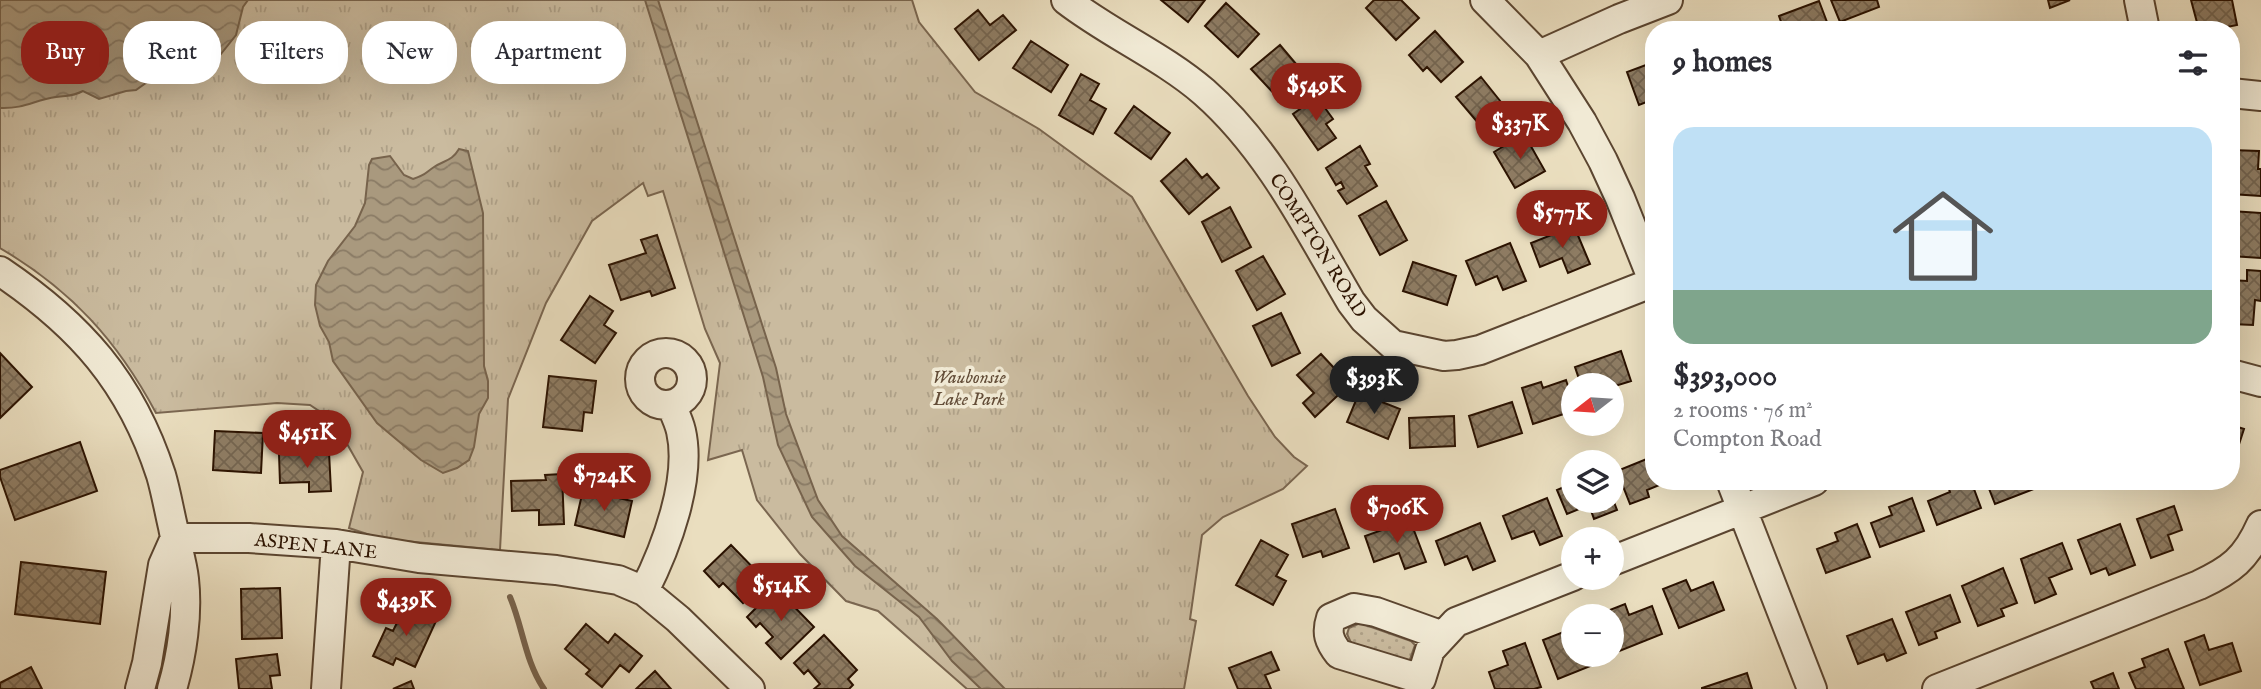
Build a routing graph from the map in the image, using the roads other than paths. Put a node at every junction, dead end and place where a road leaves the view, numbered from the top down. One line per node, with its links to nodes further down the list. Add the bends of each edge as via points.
1 (1066, 0): 11 (street, COMPTON ROAD, via 1182,75 1229,116 1269,165 1364,319 1393,345 1444,356 1480,350)
2 (1485, 0): 6 (street)
3 (1668, 0): 6 (street)
4 (2139, 0): 5 (street)
5 (2143, 21)
6 (1539, 55): 9 (street, via 1603,161)
7 (2240, 94): 8 (street)
8 (2261, 96)
9 (1645, 261)
10 (0, 271): 19 (street, via 69,324 116,381 150,444)
11 (1645, 286)
12 (2240, 377): 13 (street)
13 (2261, 383)
14 (671, 405): 23 (street, via 683,445 677,507 661,558)
15 (1735, 490): 17 (street)
16 (1791, 490): 17 (street)
17 (1742, 509): 21 (street); 30 (street)
18 (2261, 525): 31 (street, via 2244,555 2225,573)
19 (175, 538): 20 (street, ASPEN LANE); 26 (street, via 163,565); 27 (street, via 184,579 184,631)
20 (336, 544): 23 (street, ASPEN LANE, via 419,558 555,570 618,580); 28 (street)
21 (1624, 556)
22 (1561, 581): 24 (street, via 1456,622)
23 (644, 591): 29 (street, ASPEN LANE)
24 (1443, 636): 25 (street, via 1430,650); 25 (street, via 1354,608 1331,618 1328,630 1339,654)
25 (1423, 684)
26 (140, 689)
27 (172, 689)
28 (326, 689)
29 (750, 689)
30 (1812, 689)
31 (1937, 689)

